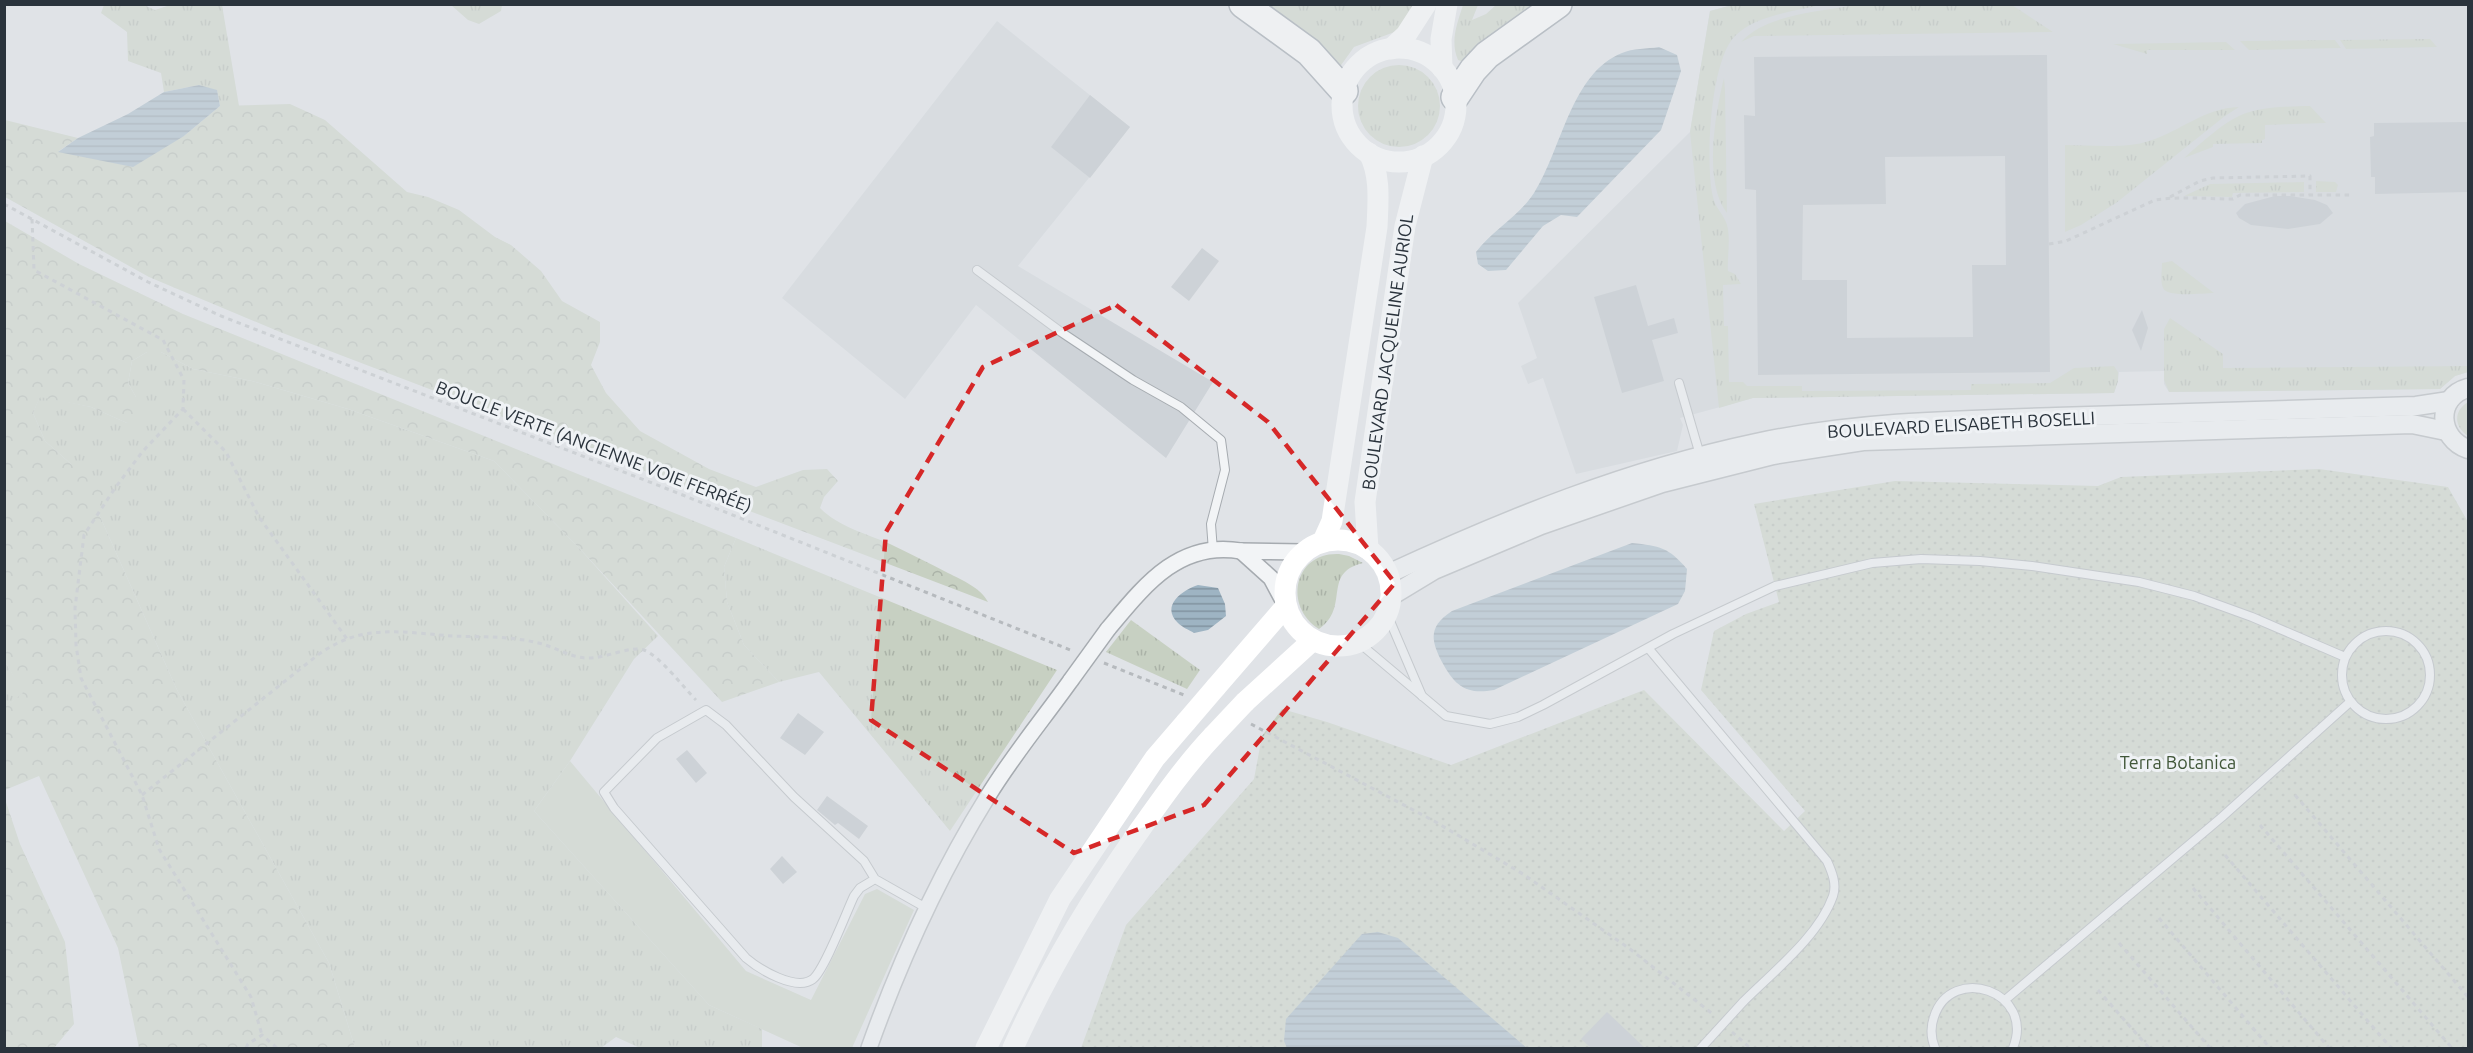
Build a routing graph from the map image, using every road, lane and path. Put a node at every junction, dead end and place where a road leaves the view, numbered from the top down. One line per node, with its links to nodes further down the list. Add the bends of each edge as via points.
1 (1243, 4): 7 (highway, via 1309,52)
2 (1426, 4): 5 (main road, via 1406,35)
3 (1447, 4): 6 (main road, via 1441,39)
4 (1558, 4): 8 (highway, via 1487,56)
5 (1391, 49): 6 (main road, via 1420,53); 7 (main road, via 1361,63)
6 (1442, 68): 8 (main road)
7 (1344, 91): 9 (main road, via 1345,122 1352,137)
8 (1455, 97): 10 (main road, via 1454,121 1447,136)
9 (1369, 153): 10 (main road, via 1392,161); 25 (main road, BOULEVARD JACQUELINE AURIOL, via 1376,172 1377,227 1332,521)
10 (1423, 156): 26 (main road, BOULEVARD JACQUELINE AURIOL, via 1405,226 1365,502)
11 (2310, 195): 12 (path); 13 (path, via 2184,200); 13 (path, via 2310,176 2299,176 2213,178)
12 (2350, 195)
13 (2169, 197): 16 (path, via 2066,241)
14 (4, 204): 15 (path, BOUCLE VERTE (ANCIENNE VOIE FERRÉE))
15 (32, 219): 21 (path, via 34,270 164,340 184,380); 37 (path, BOUCLE VERTE (ANCIENNE VOIE FERRÉE), via 148,282 221,316)
16 (2049, 244)
17 (977, 270): 27 (lane, via 1061,332 1181,407 1221,440 1225,470 1211,524)
18 (1679, 383): 24 (lane)
19 (2469, 388): 20 (street)
20 (2449, 401): 22 (street, via 2444,417); 24 (street, BOULEVARD ELISABETH BOSELLI, via 2416,406 1931,422 1818,431)
21 (183, 409): 33 (path, via 226,452 259,517); 45 (path, via 115,488 84,536 75,608 81,678)
22 (2446, 431): 23 (street, via 2453,441); 31 (street, via 2412,424 1863,441 1773,455 1662,483 1541,525 1434,570)
23 (2469, 449)
24 (1701, 457): 30 (street, BOULEVARD ELISABETH BOSELLI, via 1591,489)
25 (1323, 541): 26 (main road, via 1344,539); 29 (main road)
26 (1368, 549): 30 (main road)
27 (1213, 551): 28 (street); 51 (street, bridge, via 1181,557 1148,582 1108,629 989,793 945,870)
28 (1241, 551): 29 (street); 32 (street, via 1271,578)
29 (1303, 552): 32 (main road, via 1287,576)
30 (1388, 574): 31 (main road)
31 (1389, 605): 35 (main road, via 1375,631); 41 (lane)
32 (1286, 606): 34 (main road, via 1296,626); 63 (main road, bridge, via 1155,758 1060,899)
33 (347, 639): 43 (path, via 385,632 519,640 582,658 638,648 652,656); 45 (path, via 319,654)
34 (1313, 640): 35 (main road, via 1332,646); 64 (main road, bridge, via 1245,702 1184,767 1103,883 1038,993)
35 (1358, 642): 41 (lane)
36 (1649, 649): 38 (lane, via 1775,586 1872,563 1921,560 2032,566 2139,582 2252,617); 41 (lane, via 1518,717 1490,724 1446,716); 65 (lane, bridge, via 1827,861 1835,883 1824,913 1804,942)
37 (1083, 655)
38 (2345, 657): 42 (lane, via 2341,680); 42 (lane, via 2364,637 2392,632 2417,645 2430,670 2424,698 2401,717 2369,717)
39 (1094, 659): 40 (path)
40 (1182, 694)
41 (1422, 697)
42 (2350, 702): 56 (lane, via 2222,818)
43 (706, 710): 49 (lane, via 864,861); 49 (lane, via 657,738 604,792 746,958 759,969 797,983 813,979 854,896)
44 (1252, 725): 57 (path, via 1434,821 1523,874 1630,949)
45 (142, 795): 59 (path, via 159,849 251,997)
46 (2295, 795): 55 (path)
47 (2260, 825): 74 (path)
48 (2225, 855): 73 (path)
49 (875, 879): 51 (lane)
50 (2193, 888): 72 (path)
51 (928, 909): 62 (street, via 891,985)
52 (2159, 918): 71 (path)
53 (2120, 944): 70 (path)
54 (2098, 990): 69 (path)
55 (2469, 997)
56 (2005, 1000): 67 (lane, via 1976,988 1952,994 1942,1002 1933,1019); 68 (lane, via 2016,1021)
57 (1716, 1017)
58 (1724, 1024): 66 (path)
59 (262, 1035): 60 (path); 61 (path)
60 (246, 1048)
61 (277, 1048)
62 (869, 1048)
63 (986, 1048)
64 (1013, 1048)
65 (1701, 1048)
66 (1750, 1048)
67 (1935, 1048)
68 (2013, 1048)
69 (2149, 1048)
70 (2210, 1048)
71 (2270, 1048)
72 (2329, 1048)
73 (2391, 1048)
74 (2452, 1048)

